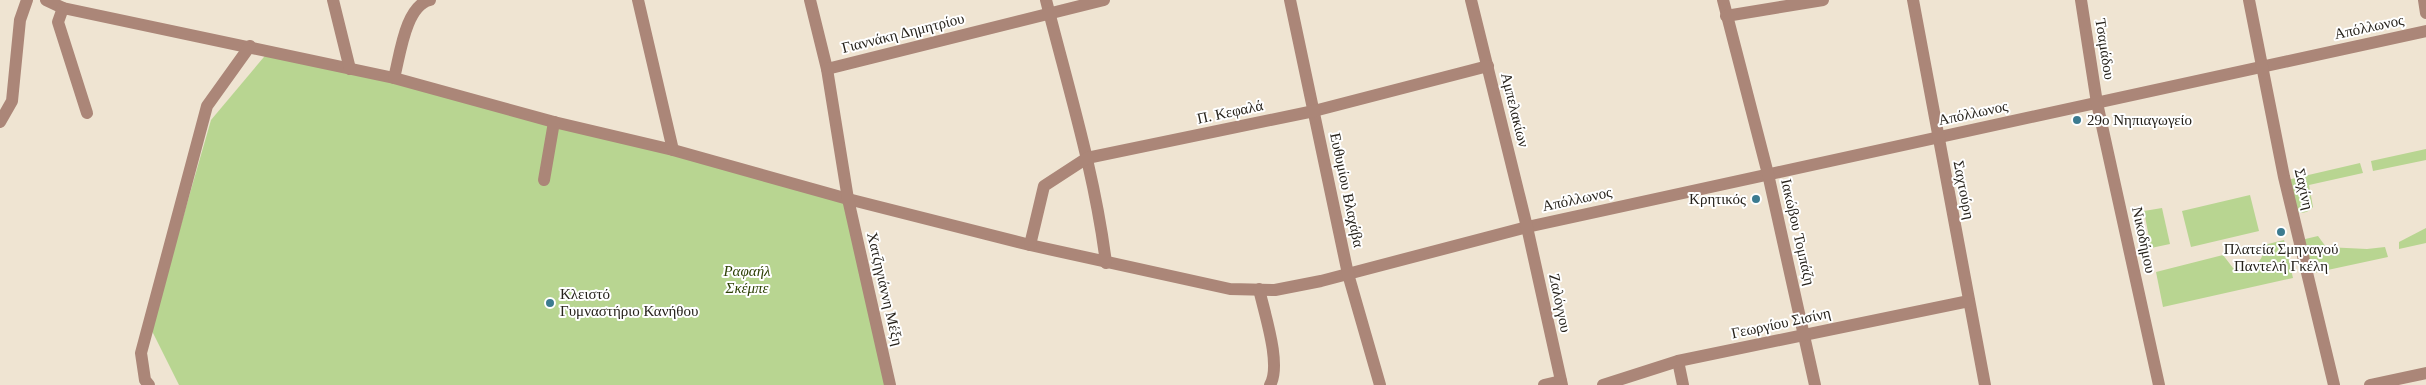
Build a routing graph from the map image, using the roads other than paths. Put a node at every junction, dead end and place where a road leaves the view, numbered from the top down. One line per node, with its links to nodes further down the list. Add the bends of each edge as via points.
1 (27, 0): 31 (street, via 20,20 12,101)
2 (46, 0): 17 (street, Απόλλωνος)
3 (332, 0): 25 (street)
4 (430, 0): 27 (street, via 410,16)
5 (638, 0): 34 (street)
6 (810, 0): 26 (street, Χατζηγιάννη Μέξη)
7 (1046, 0): 19 (street)
8 (1104, 0): 19 (street, Γιαννάκη Δημητρίου)
9 (1290, 0): 29 (street, Ευθυμίου Βλαχάβα)
10 (1471, 0): 23 (street, Αμπελακίων)
11 (1723, 0): 20 (street, Ιακώβου Τομπάζη)
12 (1823, 0): 20 (street)
13 (1913, 0): 33 (street, Σαχτούρη)
14 (2082, 0): 28 (street, Τσαμάδου)
15 (2249, 0): 24 (street, Σαχίνη)
16 (2424, 0): 18 (street)
17 (63, 8): 22 (street, Απόλλωνος); 30 (street, via 58,22)
18 (2426, 13)
19 (1050, 14): 26 (street, Γιαννάκη Δημητρίου); 35 (street)
20 (1726, 16): 36 (street, Ιακώβου Τομπάζη)
21 (2426, 31): 24 (street, Απόλλωνος)
22 (250, 46): 25 (street, Απόλλωνος); 49 (street, via 207,106 141,353 145,380)
23 (1488, 66): 29 (street, Π. Κεφαλά); 39 (street, Αμπελακίων)
24 (2262, 67): 28 (street, Απόλλωνος); 59 (street, Σαχίνη)
25 (350, 69): 27 (street, Απόλλωνος)
26 (827, 69): 38 (street, Χατζηγιάννη Μέξη)
27 (394, 78): 32 (street, Απόλλωνος)
28 (2097, 103): 33 (street, Απόλλωνος); 58 (street, Νικοδήμου)
29 (1314, 111): 35 (street, Π. Κεφαλά); 42 (street, Ευθυμίου Βλαχάβα)
30 (87, 113)
31 (0, 122)
32 (554, 122): 34 (street, Απόλλωνος); 37 (street)
33 (1937, 138): 36 (street, Απόλλωνος); 44 (street, Σαχτούρη)
34 (673, 150): 38 (street, Απόλλωνος)
35 (1087, 158): 40 (street, Π. Κεφαλά, via 1044,186); 41 (street)
36 (1768, 174): 39 (street, Απόλλωνος); 45 (street, Ιακώβου Τομπάζη)
37 (544, 180)
38 (848, 199): 40 (street, Απόλλωνος); 50 (street, Χατζηγιάννη Μέξη)
39 (1527, 227): 42 (street, Απόλλωνος); 48 (street, Ζαλόγγου)
40 (1030, 245): 41 (street, Απόλλωνος)
41 (1106, 263): 43 (street, Απόλλωνος, via 1230,289)
42 (1348, 274): 43 (street, Απόλλωνος, via 1275,290); 52 (street, Ευθυμίου Βλαχάβα)
43 (1259, 290): 51 (street, via 1271,343 1274,369)
44 (1969, 301): 45 (street, Γεωργίου Σισίνη); 57 (street, Σαχτούρη)
45 (1805, 334): 46 (street, Γεωργίου Σισίνη); 56 (street, Ιακώβου Τομπάζη)
46 (1678, 361): 54 (street, Γεωργίου Σισίνη); 55 (street)
47 (2426, 373): 60 (street)
48 (1562, 383): 53 (street)
49 (149, 385)
50 (890, 385)
51 (1270, 385)
52 (1380, 385)
53 (1544, 385)
54 (1602, 385)
55 (1683, 385)
56 (1815, 385)
57 (1985, 385)
58 (2159, 385)
59 (2334, 385)
60 (2370, 385)

